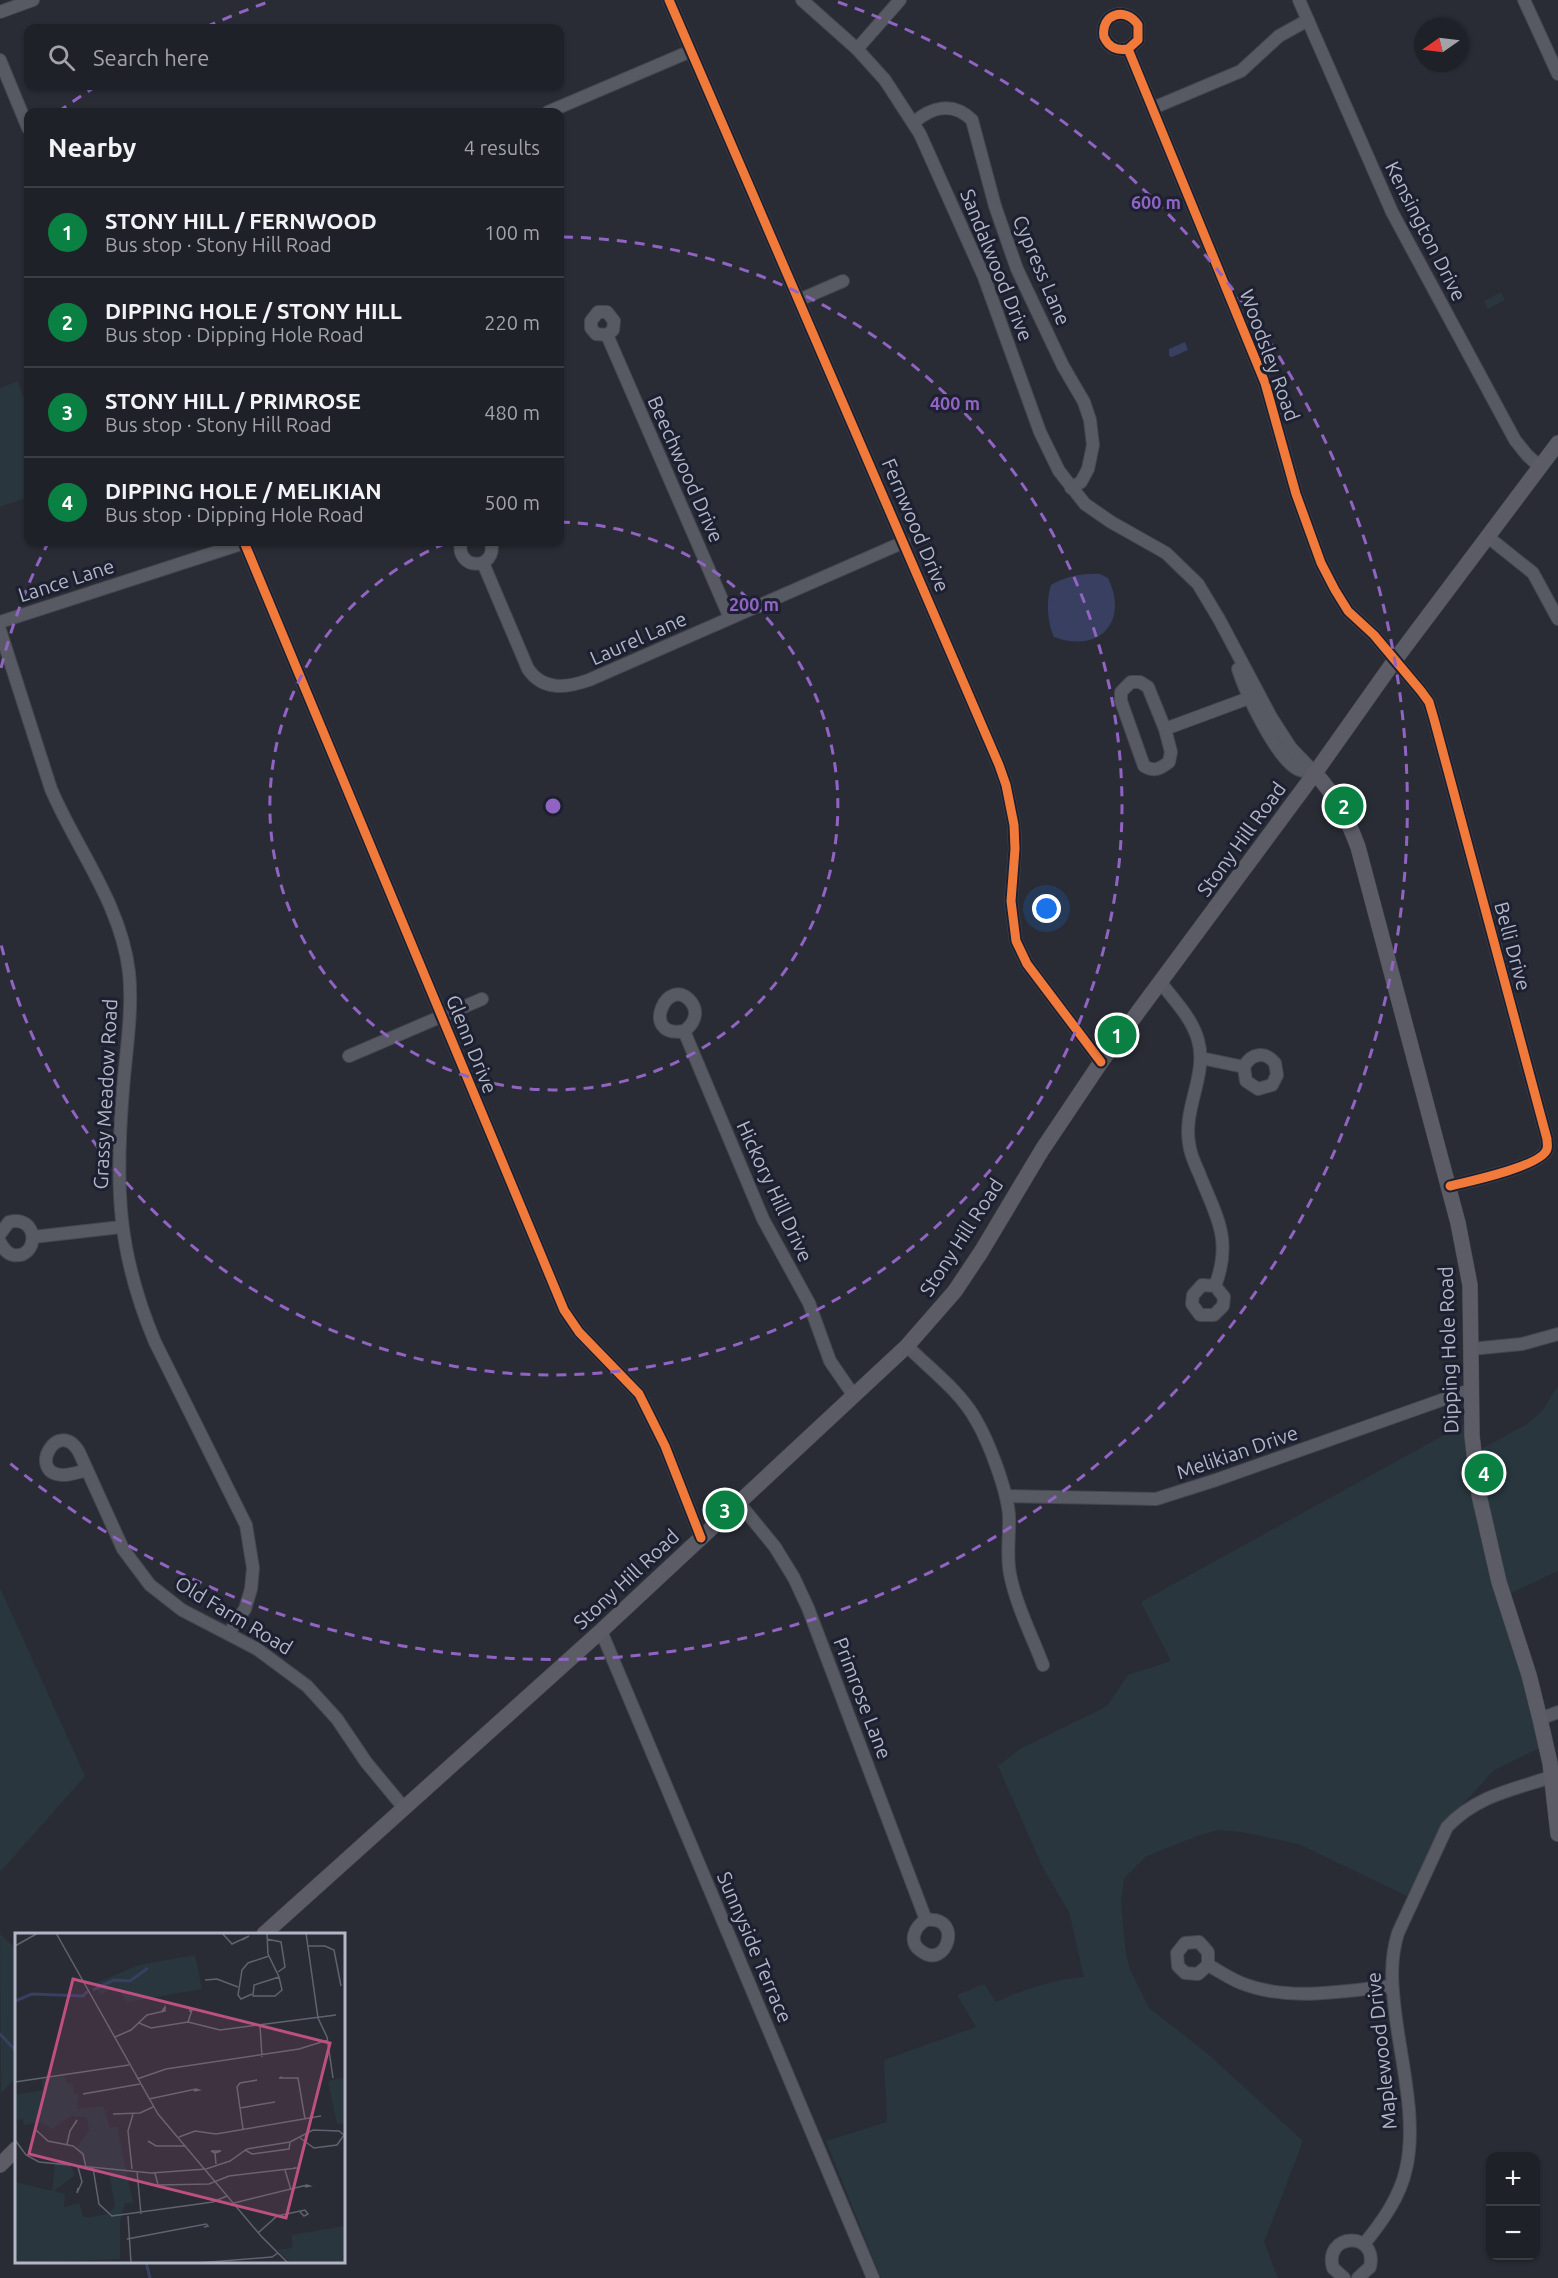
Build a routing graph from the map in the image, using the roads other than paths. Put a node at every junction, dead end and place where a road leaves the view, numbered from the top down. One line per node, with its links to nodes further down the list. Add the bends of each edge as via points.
1 (33, 0): 7 (street)
2 (669, 0): 11 (street, Fernwood Drive)
3 (802, 0): 9 (street, Sandalwood Drive)
4 (900, 0): 9 (street)
5 (1299, 0): 8 (street, Kensington Drive)
6 (1524, 0): 13 (street)
7 (0, 12)
8 (1308, 20): 15 (street, via 1278,36 1241,71); 22 (street, Kensington Drive, via 1392,212 1511,434)
9 (857, 49): 17 (street, Sandalwood Drive, via 885,80)
10 (1128, 49): 15 (street, Woodsley Road)
11 (691, 51): 14 (street); 19 (street, Fernwood Drive)
12 (0, 60): 16 (street)
13 (1558, 74)
14 (557, 108)
15 (1153, 108): 36 (street, Woodsley Road, via 1265,383 1296,494 1321,562 1348,611)
16 (24, 118)
17 (913, 123): 23 (street, Sandalwood Drive, via 984,277 1049,454); 23 (street, Cypress Lane, via 942,108 960,111 972,120 1017,269 1048,338 1084,402 1089,420 1093,445 1088,469 1081,482)
18 (843, 281): 19 (street)
19 (799, 300): 25 (street, Fernwood Drive)
20 (607, 335): 31 (street, Beechwood Drive)
21 (1558, 443): 22 (main road, Stony Hill Road)
22 (1540, 467): 24 (main road, Stony Hill Road)
23 (1071, 488): 35 (street, Sandalwood Drive, via 1085,504 1178,562 1207,596)
24 (1488, 537): 32 (street, via 1533,573); 36 (main road, Stony Hill Road)
25 (904, 542): 31 (street, Laurel Lane); 46 (street, Fernwood Drive, via 1006,785 1014,825 1011,901 1016,941 1027,964)
26 (233, 546): 33 (street, Lance Lane)
27 (247, 546): 42 (street, Glenn Drive)
28 (461, 546): 30 (street, via 467,561)
29 (491, 546): 30 (street, via 490,556)
30 (483, 563): 31 (street, Laurel Lane, via 528,669 550,686 576,685)
31 (730, 618)
32 (1558, 619)
33 (0, 622)
34 (0, 630): 49 (street, Grassy Meadow Road, via 61,813 118,922 126,949 130,989 118,1155)
35 (1230, 642): 37 (street); 39 (street, via 1291,748)
36 (1395, 660): 39 (main road, Stony Hill Road); 48 (street, Belli Drive, via 1429,702 1547,1139 1542,1156 1529,1163)
37 (1250, 698): 38 (street); 39 (street, via 1287,759 1298,769)
38 (1165, 729): 38 (street, via 1148,687 1131,682 1121,692 1121,701 1144,766 1151,770 1169,762 1171,752)
39 (1315, 773): 40 (main road, Stony Hill Road); 48 (main road, Dipping Hole Road, via 1344,811 1358,847)
40 (1161, 983): 45 (street, via 1191,1023); 46 (main road, Stony Hill Road)
41 (482, 999): 42 (street)
42 (442, 1017): 44 (street); 62 (street, Glenn Drive, via 564,1310 579,1332 639,1394 665,1446)
43 (684, 1031): 58 (street, Hickory Hill Drive, via 762,1219 809,1304 830,1361)
44 (349, 1056)
45 (1201, 1058): 47 (street); 53 (street, via 1188,1141 1222,1232 1223,1258)
46 (1101, 1062): 55 (main road, Stony Hill Road, via 955,1291)
47 (1244, 1067)
48 (1450, 1186): 56 (main road, Dipping Hole Road, via 1470,1285)
49 (121, 1227): 51 (street); 64 (street, Grassy Meadow Road, via 144,1315 246,1525 253,1568 251,1589 245,1609)
50 (0, 1234): 51 (street, via 9,1222 20,1221 29,1227)
51 (33, 1237): 52 (street, via 30,1248 21,1254 9,1254)
52 (0, 1242)
53 (1215, 1286)
54 (1558, 1334): 56 (street, via 1522,1344)
55 (907, 1346): 58 (main road, Stony Hill Road); 60 (street, via 977,1420)
56 (1471, 1349): 57 (main road, Dipping Hole Road)
57 (1470, 1390): 60 (street, Melikian Drive, via 1156,1499); 67 (main road, Dipping Hole Road, via 1472,1437 1485,1527)
58 (854, 1396): 61 (main road, Stony Hill Road)
59 (87, 1470): 64 (street, Old Farm Road, via 123,1549 141,1574 171,1603)
60 (1006, 1496): 65 (street, via 1010,1575)
61 (739, 1503): 62 (main road, Stony Hill Road); 71 (street, Primrose Lane, via 775,1546 812,1618)
62 (701, 1538): 63 (main road, Stony Hill Road)
63 (601, 1631): 69 (main road, Stony Hill Road); 78 (street, Sunnyside Terrace)
64 (229, 1633): 69 (street, Old Farm Road, via 257,1648 307,1686)
65 (1043, 1665)
66 (1558, 1712): 67 (street)
67 (1540, 1719): 68 (main road, Dipping Hole Road)
68 (1551, 1777): 70 (main road, Dipping Hole Road); 74 (street, Maplewood Drive, via 1476,1803 1447,1827 1398,1933 1391,1963)
69 (404, 1808): 72 (main road, Stony Hill Road)
70 (1558, 1834)
71 (926, 1920)
72 (266, 1933)
73 (1208, 1965): 74 (street, via 1242,1983 1291,1993)
74 (1392, 1986): 77 (street, Maplewood Drive, via 1409,2119 1409,2152 1395,2198)
75 (15, 2150): 76 (main road)
76 (0, 2165)
77 (1364, 2244): 79 (street, via 1347,2240 1334,2250 1333,2268); 80 (street, via 1371,2263)
78 (873, 2278)
79 (1344, 2278)
80 (1358, 2278)

